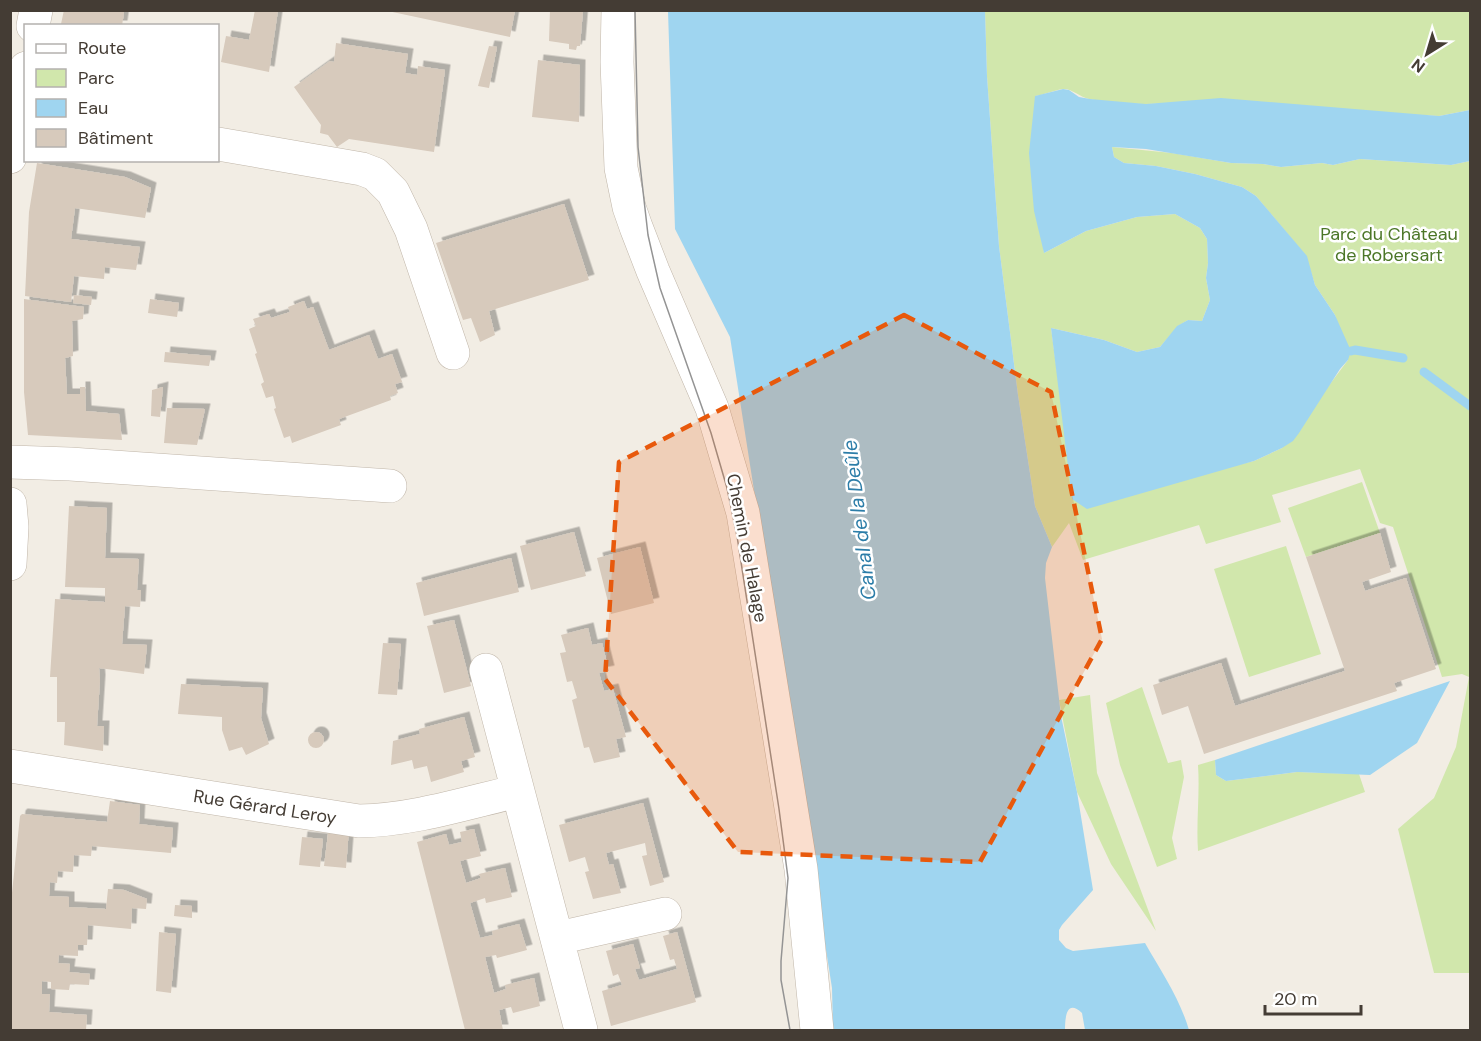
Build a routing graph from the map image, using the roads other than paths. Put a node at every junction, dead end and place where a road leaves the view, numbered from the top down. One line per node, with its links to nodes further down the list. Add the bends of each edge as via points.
1 (618, 10): 17 (street, Chemin de Halage, via 623,183 653,271 712,408 743,513 801,869)
2 (24, 76): 3 (street)
3 (13, 120): 5 (street)
4 (219, 144): 6 (street, via 375,174 393,192 411,230)
5 (10, 157)
6 (453, 353)
7 (10, 462): 8 (street)
8 (390, 486)
9 (10, 504): 10 (street)
10 (10, 564)
11 (486, 669): 13 (street)
12 (10, 766): 13 (street, Rue Gérard Leroy, via 359,821 409,817)
13 (518, 791): 15 (street)
14 (665, 914): 15 (street)
15 (558, 938): 16 (street)
16 (581, 1030)
17 (817, 1030)

